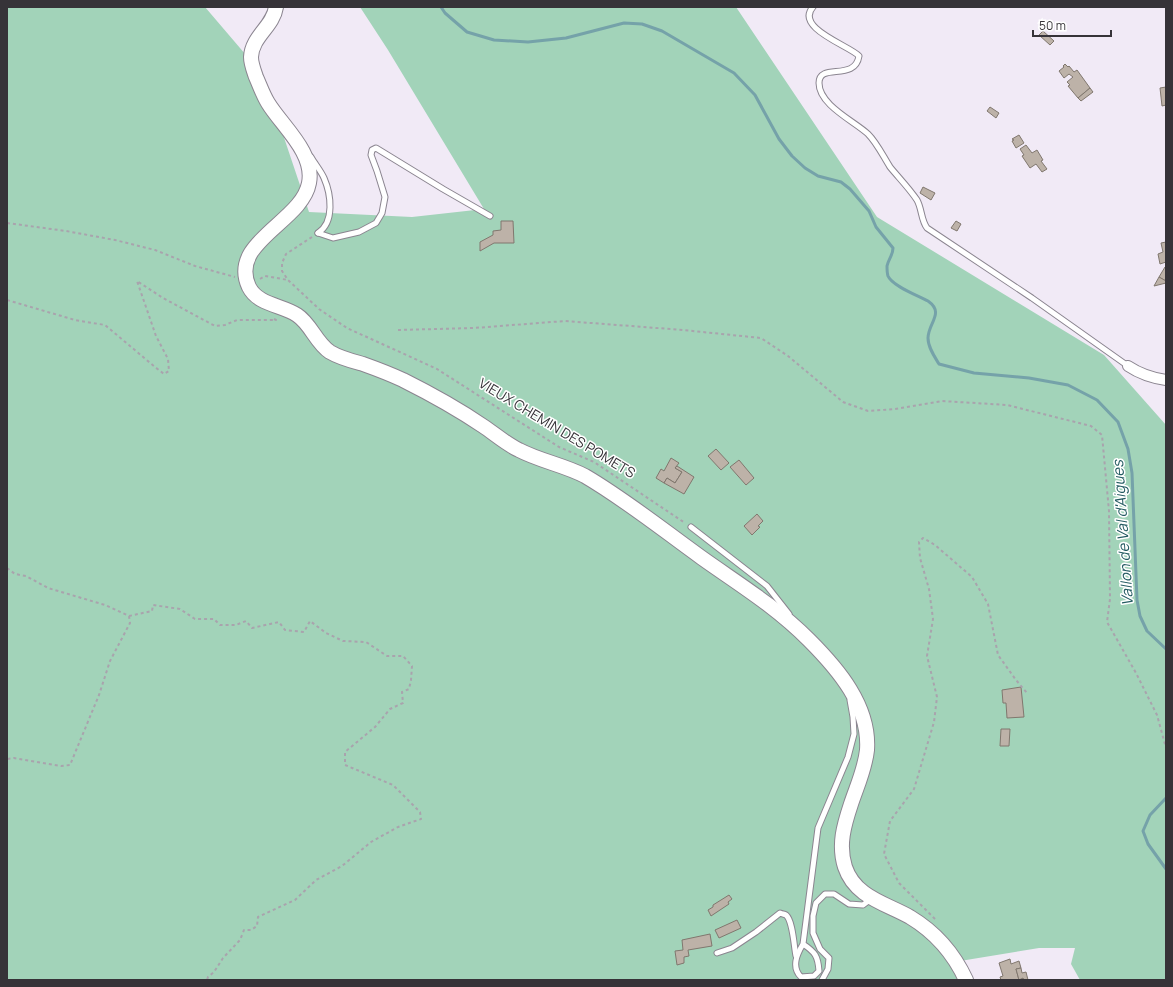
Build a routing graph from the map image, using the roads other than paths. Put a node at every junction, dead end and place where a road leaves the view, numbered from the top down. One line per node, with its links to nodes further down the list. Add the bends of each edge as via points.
1 (276, 7): 3 (street, via 271,22 254,45 251,57 263,93)
2 (813, 7): 5 (lane, via 810,21 814,26 859,56 852,69 824,73 820,77 822,94 869,134 917,201 927,228)
3 (288, 129): 4 (lane, via 309,154 324,178 331,200 328,220 318,233 333,238 359,232 376,223 382,213 385,197 371,155 372,150 376,148); 8 (street, via 310,167 309,188 296,208 254,247 247,264 247,281 258,298 302,318 323,346 334,354 404,381 445,402 520,451 573,470 608,491 767,602)
4 (490, 216)
5 (1128, 366): 6 (street, via 1149,377)
6 (1166, 380)
7 (691, 528): 8 (lane, via 767,586)
8 (808, 638): 9 (street)
9 (846, 684): 10 (street, via 860,707 867,734 867,748 862,773 842,832 842,851 845,868 851,880); 11 (lane, via 854,734 848,757 818,828)
10 (872, 898): 15 (lane, via 863,905 849,904 834,894 825,894 816,903 813,933 820,949 829,958 828,969); 16 (street, via 910,917 925,928 947,949)
11 (803, 944): 13 (lane); 14 (lane, via 816,954 819,971 814,976)
12 (717, 953): 13 (lane, via 732,948 780,913 786,915 791,925)
13 (796, 957): 14 (lane, via 795,968)
14 (800, 978)
15 (822, 980)
16 (966, 980)

